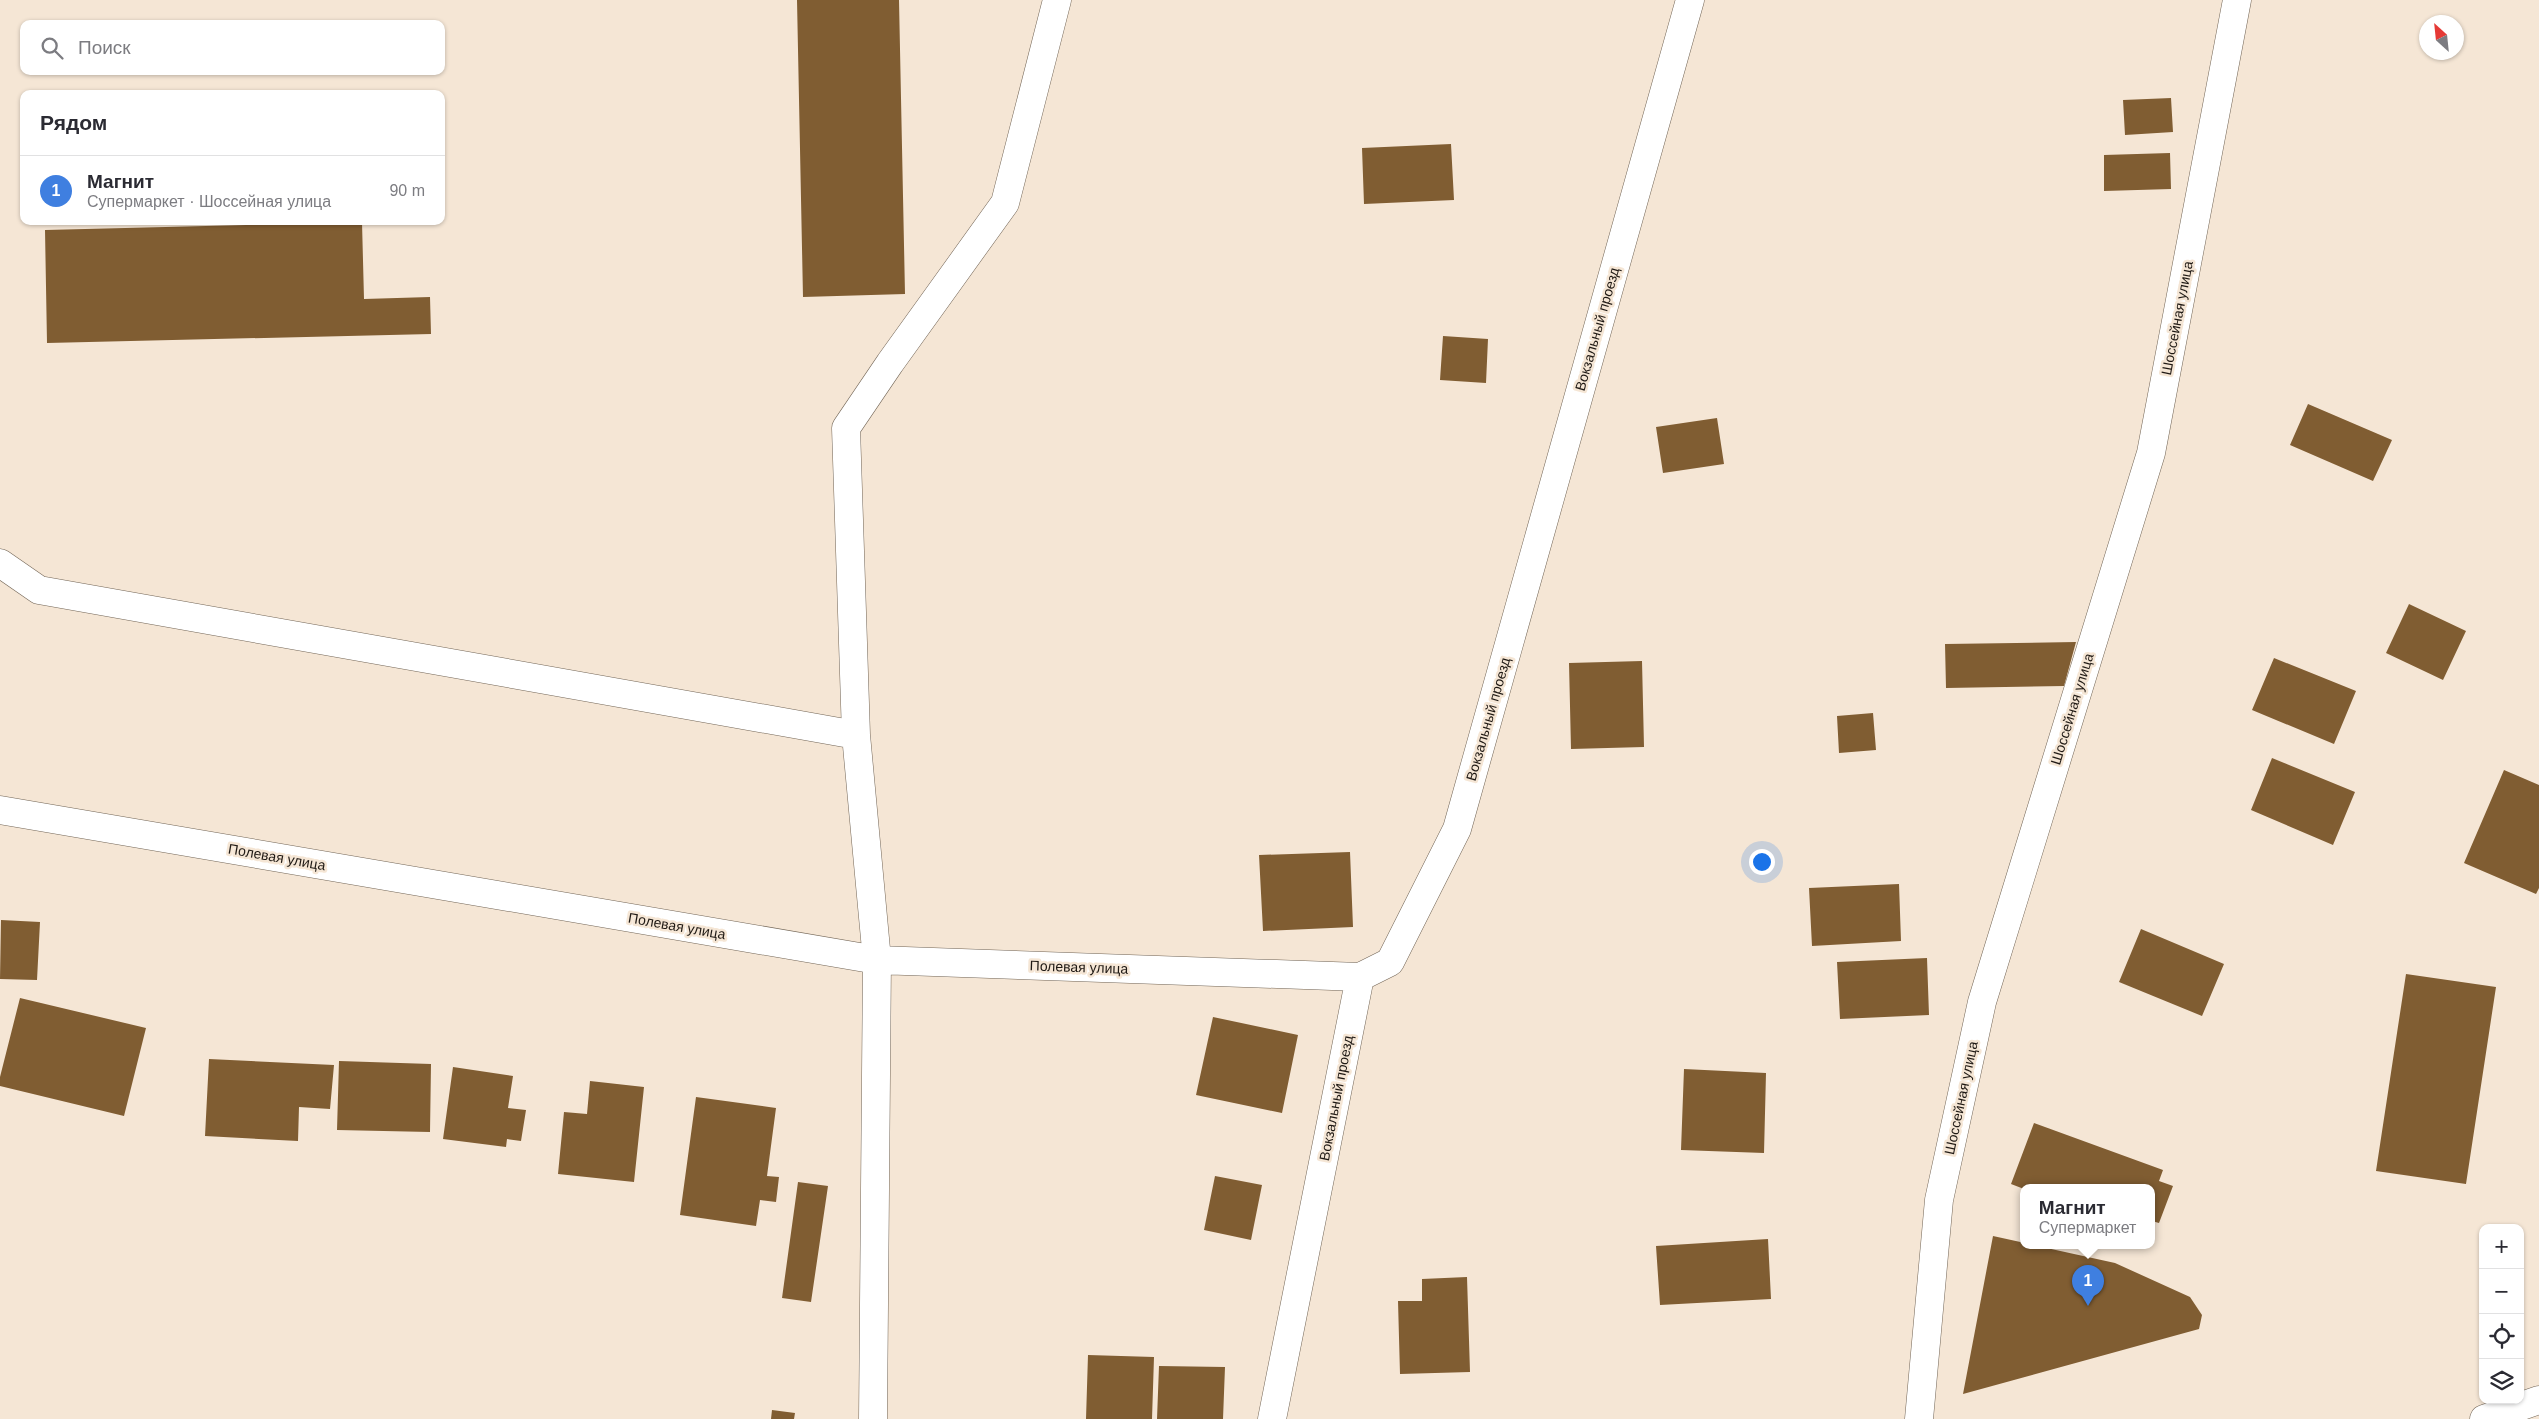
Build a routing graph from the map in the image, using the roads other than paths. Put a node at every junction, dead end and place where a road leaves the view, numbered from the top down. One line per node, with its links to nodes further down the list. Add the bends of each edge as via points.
1 (1057, 0): 5 (street, via 1006,203 846,428)
2 (1690, 0): 8 (street, Вокзальный проезд, via 1457,829 1390,962)
3 (2237, 0): 12 (street, Шоссейная улица, via 2151,453 1982,1002 1939,1200)
4 (0, 563): 5 (street, via 39,590)
5 (856, 735): 7 (street)
6 (0, 810): 7 (street, Полевая улица)
7 (877, 960): 8 (street, Полевая улица); 10 (street)
8 (1360, 977): 11 (street, Вокзальный проезд)
9 (2539, 1400): 13 (street)
10 (873, 1419)
11 (1272, 1419)
12 (1919, 1419)
13 (2484, 1419)

